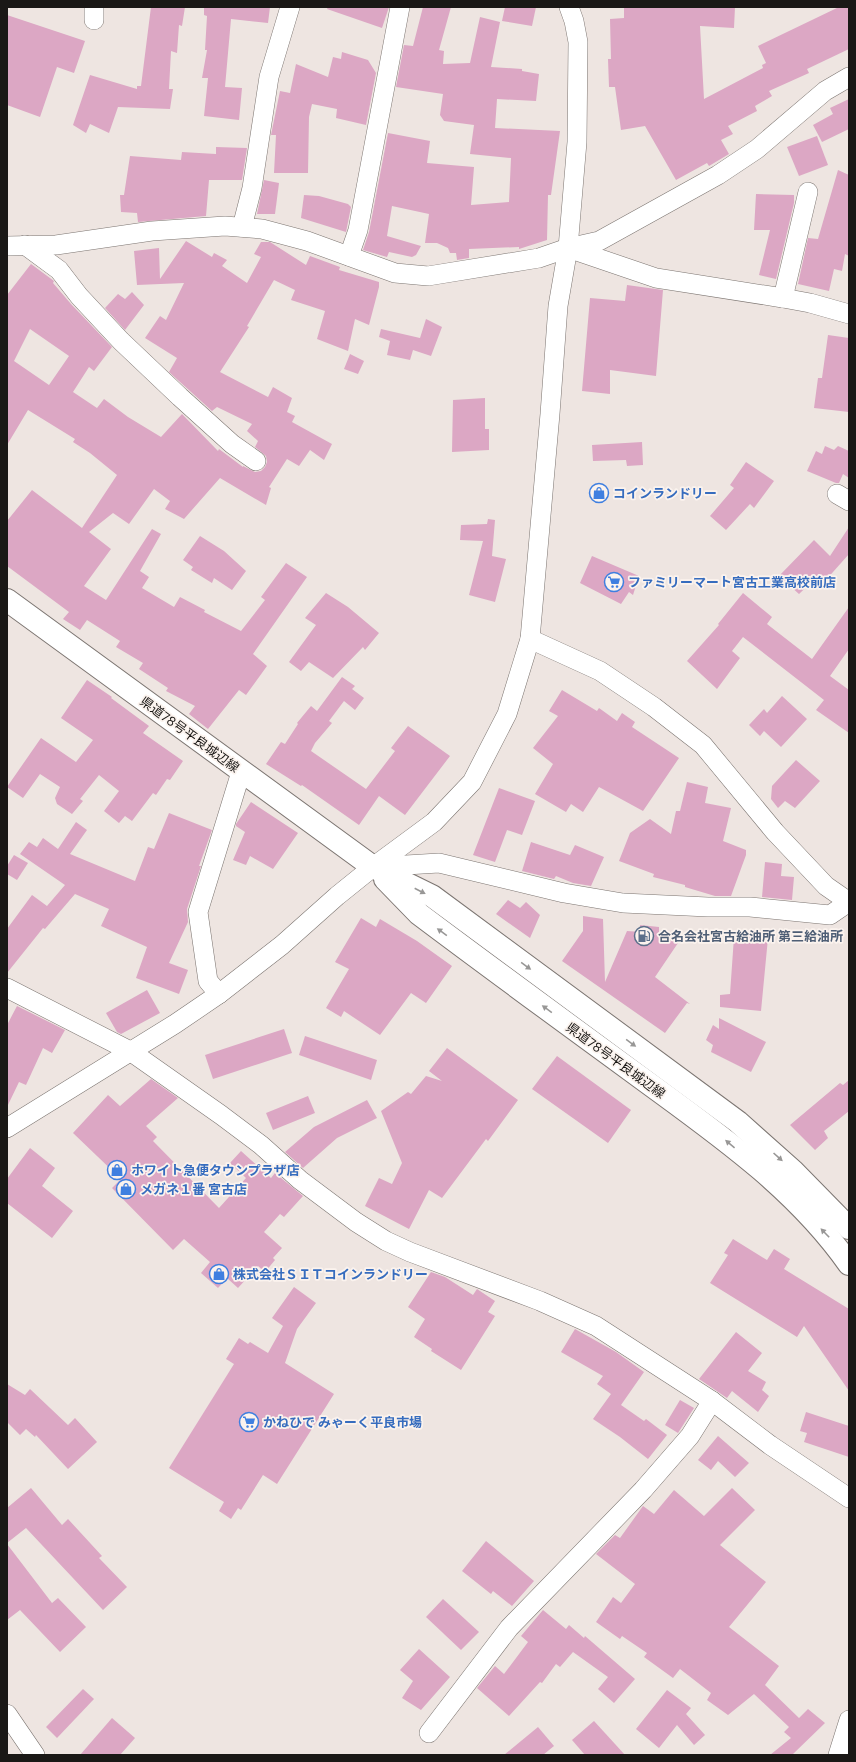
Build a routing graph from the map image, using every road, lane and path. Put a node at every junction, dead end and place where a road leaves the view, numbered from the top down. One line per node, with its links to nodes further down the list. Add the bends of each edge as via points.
1 (290, 7): 6 (street, via 269,77 252,188)
2 (400, 7): 9 (street, via 358,230)
3 (569, 7): 8 (street, via 578,42 579,68 577,142)
4 (849, 77): 8 (street, via 825,91 757,149 718,175 599,241)
5 (808, 192): 10 (street)
6 (242, 228): 7 (street, via 225,226 152,231 56,245); 9 (street, via 262,229)
7 (16, 245): 12 (street, via 59,270 79,296 121,341 180,398 232,444)
8 (568, 248): 9 (street, via 539,258 428,276 395,273); 10 (street, via 656,278); 14 (street, via 558,306)
9 (349, 256)
10 (783, 298): 11 (street)
11 (849, 314)
12 (256, 461)
13 (7, 600): 15 (main road, 県道78号平良城辺線)
14 (530, 640): 16 (street, via 507,714 472,782 434,822); 17 (street, via 600,671 703,745 775,832 826,886)
15 (241, 772): 16 (main road, 県道78号平良城辺線); 19 (street, via 198,912 208,980)
16 (373, 867): 17 (street, via 439,863 564,893 623,903 750,907 830,915); 19 (street, via 282,945); 22 (main road, 県道78号平良城辺線, one-way to 22, via 432,896 738,1122 793,1171); 23 (main road, 県道78号平良城辺線, one-way to 16, via 833,1240 781,1188 726,1140 418,914)
17 (849, 902)
18 (7, 988): 20 (street)
19 (219, 994): 20 (street)
20 (130, 1051): 21 (street); 24 (street, via 221,1115 261,1145 300,1180 386,1241 540,1301 596,1326)
21 (7, 1128)
22 (849, 1228)
23 (849, 1264)
24 (712, 1400): 25 (street, via 770,1445); 28 (street, via 690,1436 643,1490 509,1628)
25 (849, 1498)
26 (7, 1714): 29 (street)
27 (849, 1720): 30 (street)
28 (429, 1733)
29 (35, 1755)
30 (838, 1755)

